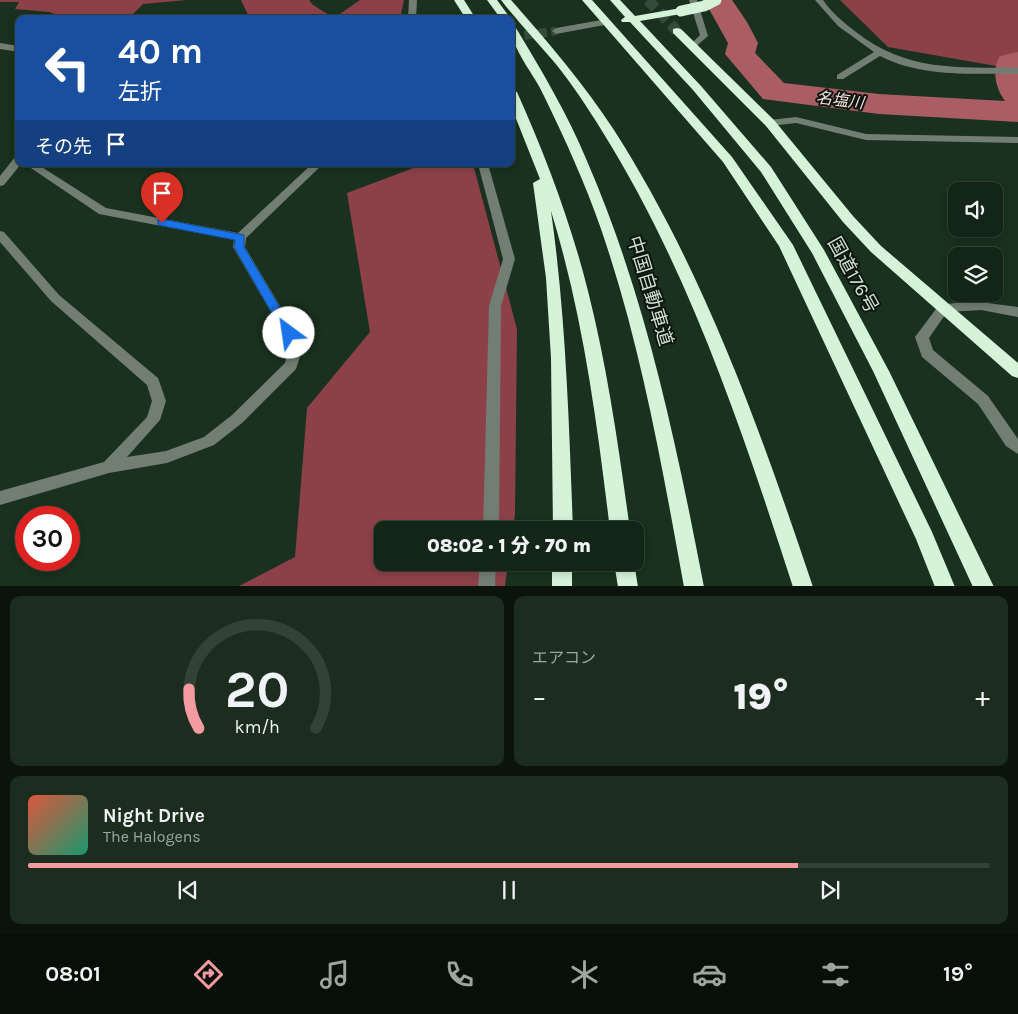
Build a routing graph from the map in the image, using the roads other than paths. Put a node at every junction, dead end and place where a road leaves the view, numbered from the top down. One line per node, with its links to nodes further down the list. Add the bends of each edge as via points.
1 (414, 0): 10 (street)
2 (459, 0): 11 (highway)
3 (492, 0): 12 (highway)
4 (506, 0): 51 (highway, via 543,42 601,121 676,251 721,352)
5 (588, 0): 14 (highway)
6 (615, 0): 13 (highway, 国道176号)
7 (693, 0): 19 (street, via 704,36)
8 (716, 0): 13 (highway, bridge, via 681,12)
9 (818, 0): 21 (street, via 848,30)
10 (412, 15)
11 (468, 15)
12 (503, 15)
13 (632, 19): 14 (highway); 53 (highway, 国道176号, via 697,88 766,170 819,253 881,371)
14 (607, 22): 15 (street); 52 (highway, via 728,160 786,245)
15 (556, 31)
16 (677, 31): 19 (highway, 国道176号)
17 (515, 34): 50 (highway, 中国自動車道, via 538,69 571,134 601,209 636,313 668,442)
18 (0, 46): 20 (street)
19 (693, 46): 25 (highway, 国道176号)
20 (15, 48)
21 (880, 52): 22 (street, via 898,61 929,67); 23 (street)
22 (1018, 71)
23 (840, 77)
24 (515, 101): 26 (highway)
25 (770, 123): 27 (street, via 796,120 866,138); 35 (highway, 国道176号, via 876,249)
26 (531, 136): 42 (highway, via 554,278); 43 (highway, via 560,217 587,319)
27 (1018, 140)
28 (15, 164): 32 (street)
29 (35, 167): 34 (street, via 103,211)
30 (315, 167): 34 (street)
31 (484, 167): 41 (street, via 509,259 495,306)
32 (0, 183)
33 (0, 235): 39 (street, via 55,298 153,382 159,401 153,420)
34 (240, 238): 39 (street, via 239,247 289,333 295,350 291,365 237,419 209,440 167,456)
35 (943, 308): 36 (street, via 965,304); 37 (highway, 国道176号); 38 (street, via 922,337 927,353 983,400)
36 (1018, 312)
37 (1018, 372)
38 (1018, 448)
39 (109, 468): 40 (street)
40 (0, 498)
41 (491, 521)
42 (563, 521)
43 (619, 521)
44 (487, 571): 47 (street)
45 (562, 571): 48 (highway)
46 (626, 571): 49 (highway)
47 (486, 586)
48 (562, 586)
49 (628, 586)
50 (694, 586)
51 (803, 586)
52 (945, 586)
53 (984, 586)

